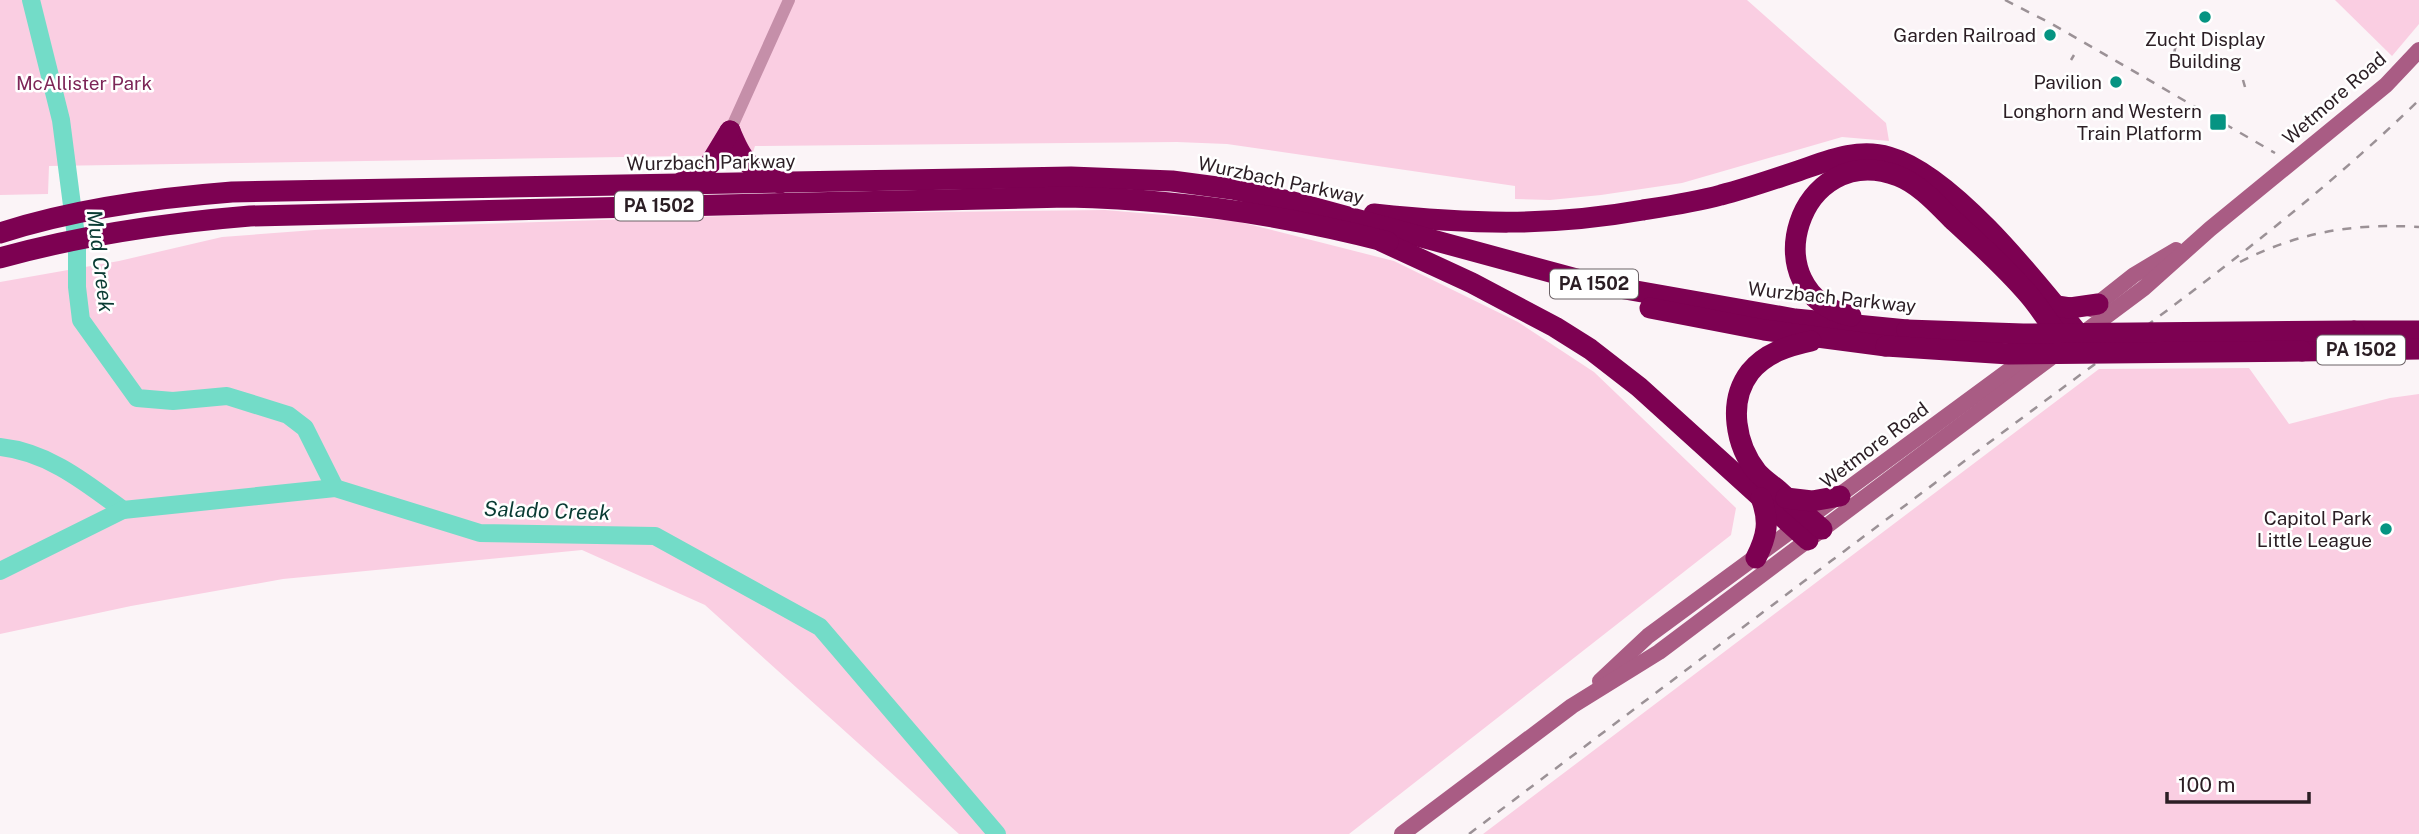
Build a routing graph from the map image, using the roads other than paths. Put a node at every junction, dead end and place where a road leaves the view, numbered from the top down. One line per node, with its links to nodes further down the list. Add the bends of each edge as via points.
1 (789, 0): 3 (street)
2 (2419, 50): 9 (main road, Wetmore Road, via 2386,85)
3 (730, 131): 4 (highway, via 741,157); 5 (highway, via 710,164)
4 (781, 184): 5 (highway, Wurzbach Parkway / PA 1502); 6 (highway, Wurzbach Parkway / PA 1502, via 1111,177 1204,185)
5 (676, 186): 7 (highway, Wurzbach Parkway / PA 1502, via 232,192 127,204)
6 (1289, 201): 15 (highway, via 1450,222 1542,222 1681,204 1838,157 1885,155 1912,166 1949,193); 16 (highway, Wurzbach Parkway / PA 1502, via 1591,284 1795,319)
7 (30, 223): 8 (highway); 10 (highway, Wurzbach Parkway / PA 1502)
8 (0, 226)
9 (2210, 229): 14 (main road, Wetmore Road, via 2134,275); 18 (main road, Wetmore Road, via 2144,288)
10 (0, 233)
11 (1381, 241): 12 (highway, Wurzbach Parkway / PA 1502, via 1250,211 1132,198 1067,197 250,216 124,230); 19 (highway, Wurzbach Parkway / PA 1502, via 1576,293); 22 (highway, via 1472,283 1590,349)
12 (0, 258)
13 (2033, 300): 16 (highway, via 1906,179 1865,171 1838,177 1803,210 1796,245 1800,273 1813,297 1835,313); 18 (highway); 21 (highway, via 2036,337)
14 (2098, 304): 15 (highway); 18 (main road, Wetmore Road)
15 (2057, 306): 18 (highway)
16 (1907, 330): 17 (highway, Wurzbach Parkway / PA 1502, bridge, via 2023,334)
17 (2419, 331)
18 (2068, 335): 21 (main road, Wetmore Road); 25 (main road, Wetmore Road)
19 (1823, 338): 20 (highway, Wurzbach Parkway / PA 1502, bridge, via 2009,354); 24 (highway, via 1772,354 1749,373 1739,393 1742,448 1759,475)
20 (2419, 349)
21 (2028, 356): 23 (main road, Wetmore Road)
22 (1760, 496): 25 (highway); 26 (highway, via 1768,519)
23 (1840, 496): 24 (highway, via 1812,501); 25 (main road, Wetmore Road)
24 (1786, 498): 25 (highway)
25 (1809, 529): 26 (main road, Wetmore Road); 27 (main road, Wetmore Road, via 1659,652)
26 (1756, 558): 27 (main road, Wetmore Road, via 1648,636)
27 (1572, 706): 28 (main road, Wetmore Road)
28 (1402, 834)

